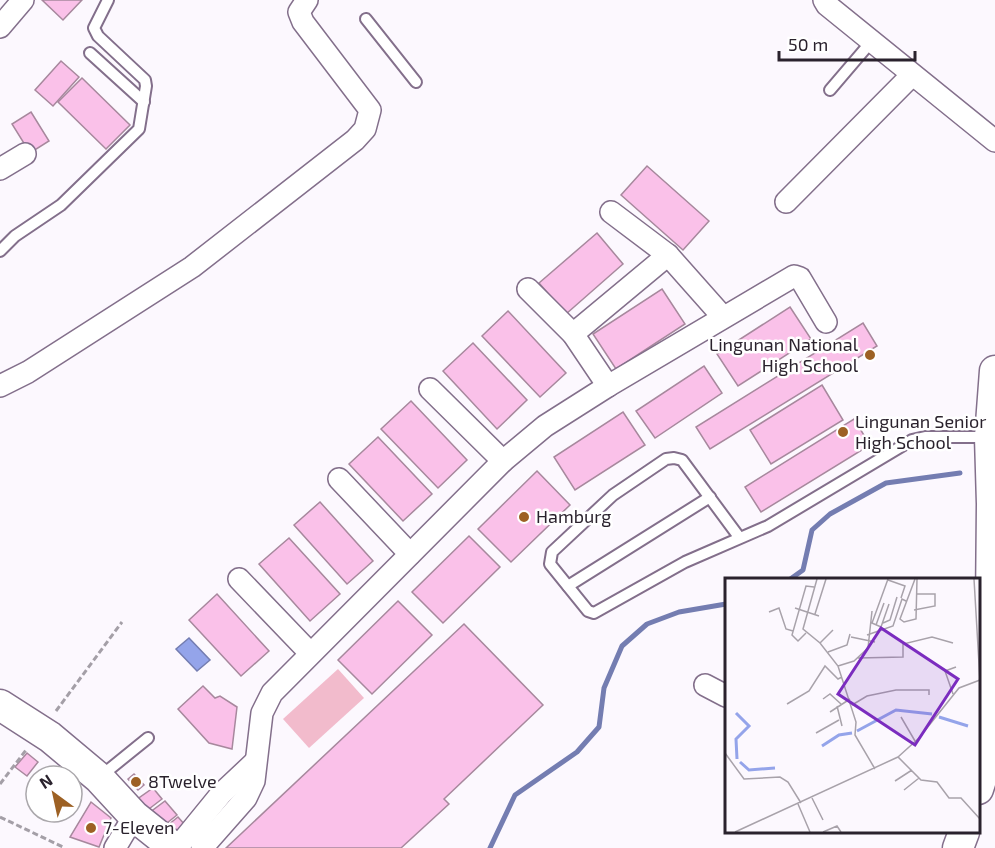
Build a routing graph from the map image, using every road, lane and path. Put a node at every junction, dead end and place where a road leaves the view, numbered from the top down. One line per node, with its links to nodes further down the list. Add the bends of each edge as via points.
1 (23, 0): 5 (street)
2 (108, 0): 12 (lane, via 95,31 145,81)
3 (307, 0): 25 (street, via 299,12 303,22 370,110 365,129 192,267)
4 (824, 0): 7 (street)
5 (2, 18)
6 (366, 19): 10 (lane)
7 (871, 42): 9 (street); 11 (lane)
8 (90, 52): 12 (lane)
9 (912, 75): 13 (street); 16 (street)
10 (416, 82)
11 (830, 90)
12 (144, 102): 18 (lane, via 139,129 61,206 15,236)
13 (995, 141)
14 (25, 154): 15 (street)
15 (0, 169)
16 (786, 202)
17 (611, 212): 19 (street)
18 (0, 251)
19 (668, 255): 21 (street); 23 (street)
20 (528, 289): 23 (street)
21 (723, 317): 22 (street, via 794,276 800,278); 26 (street)
22 (826, 322)
23 (573, 334): 26 (street)
24 (995, 372): 28 (street)
25 (0, 386)
26 (608, 386): 29 (street, via 545,426)
27 (430, 389): 29 (street)
28 (990, 437): 32 (lane, via 912,440 768,526); 44 (street, via 990,711)
29 (503, 462): 33 (street)
30 (339, 479): 33 (street)
31 (710, 497): 32 (lane); 35 (lane); 35 (lane, via 682,460 666,459 613,495 552,552 550,564)
32 (739, 537): 35 (lane, via 594,613)
33 (410, 554): 37 (street)
34 (239, 579): 37 (street)
35 (568, 586)
36 (122, 622): 41 (path)
37 (310, 653): 48 (street, via 272,693 262,713 255,762 221,794)
38 (705, 685): 39 (street)
39 (725, 695)
40 (0, 705): 41 (street)
41 (40, 731): 43 (street); 45 (path)
42 (148, 738): 43 (lane)
43 (99, 778): 46 (street)
44 (980, 783)
45 (0, 784)
46 (134, 816): 50 (street); 51 (street)
47 (0, 817): 49 (path)
48 (206, 833): 51 (street)
49 (65, 848)
50 (115, 848)
51 (175, 848)

